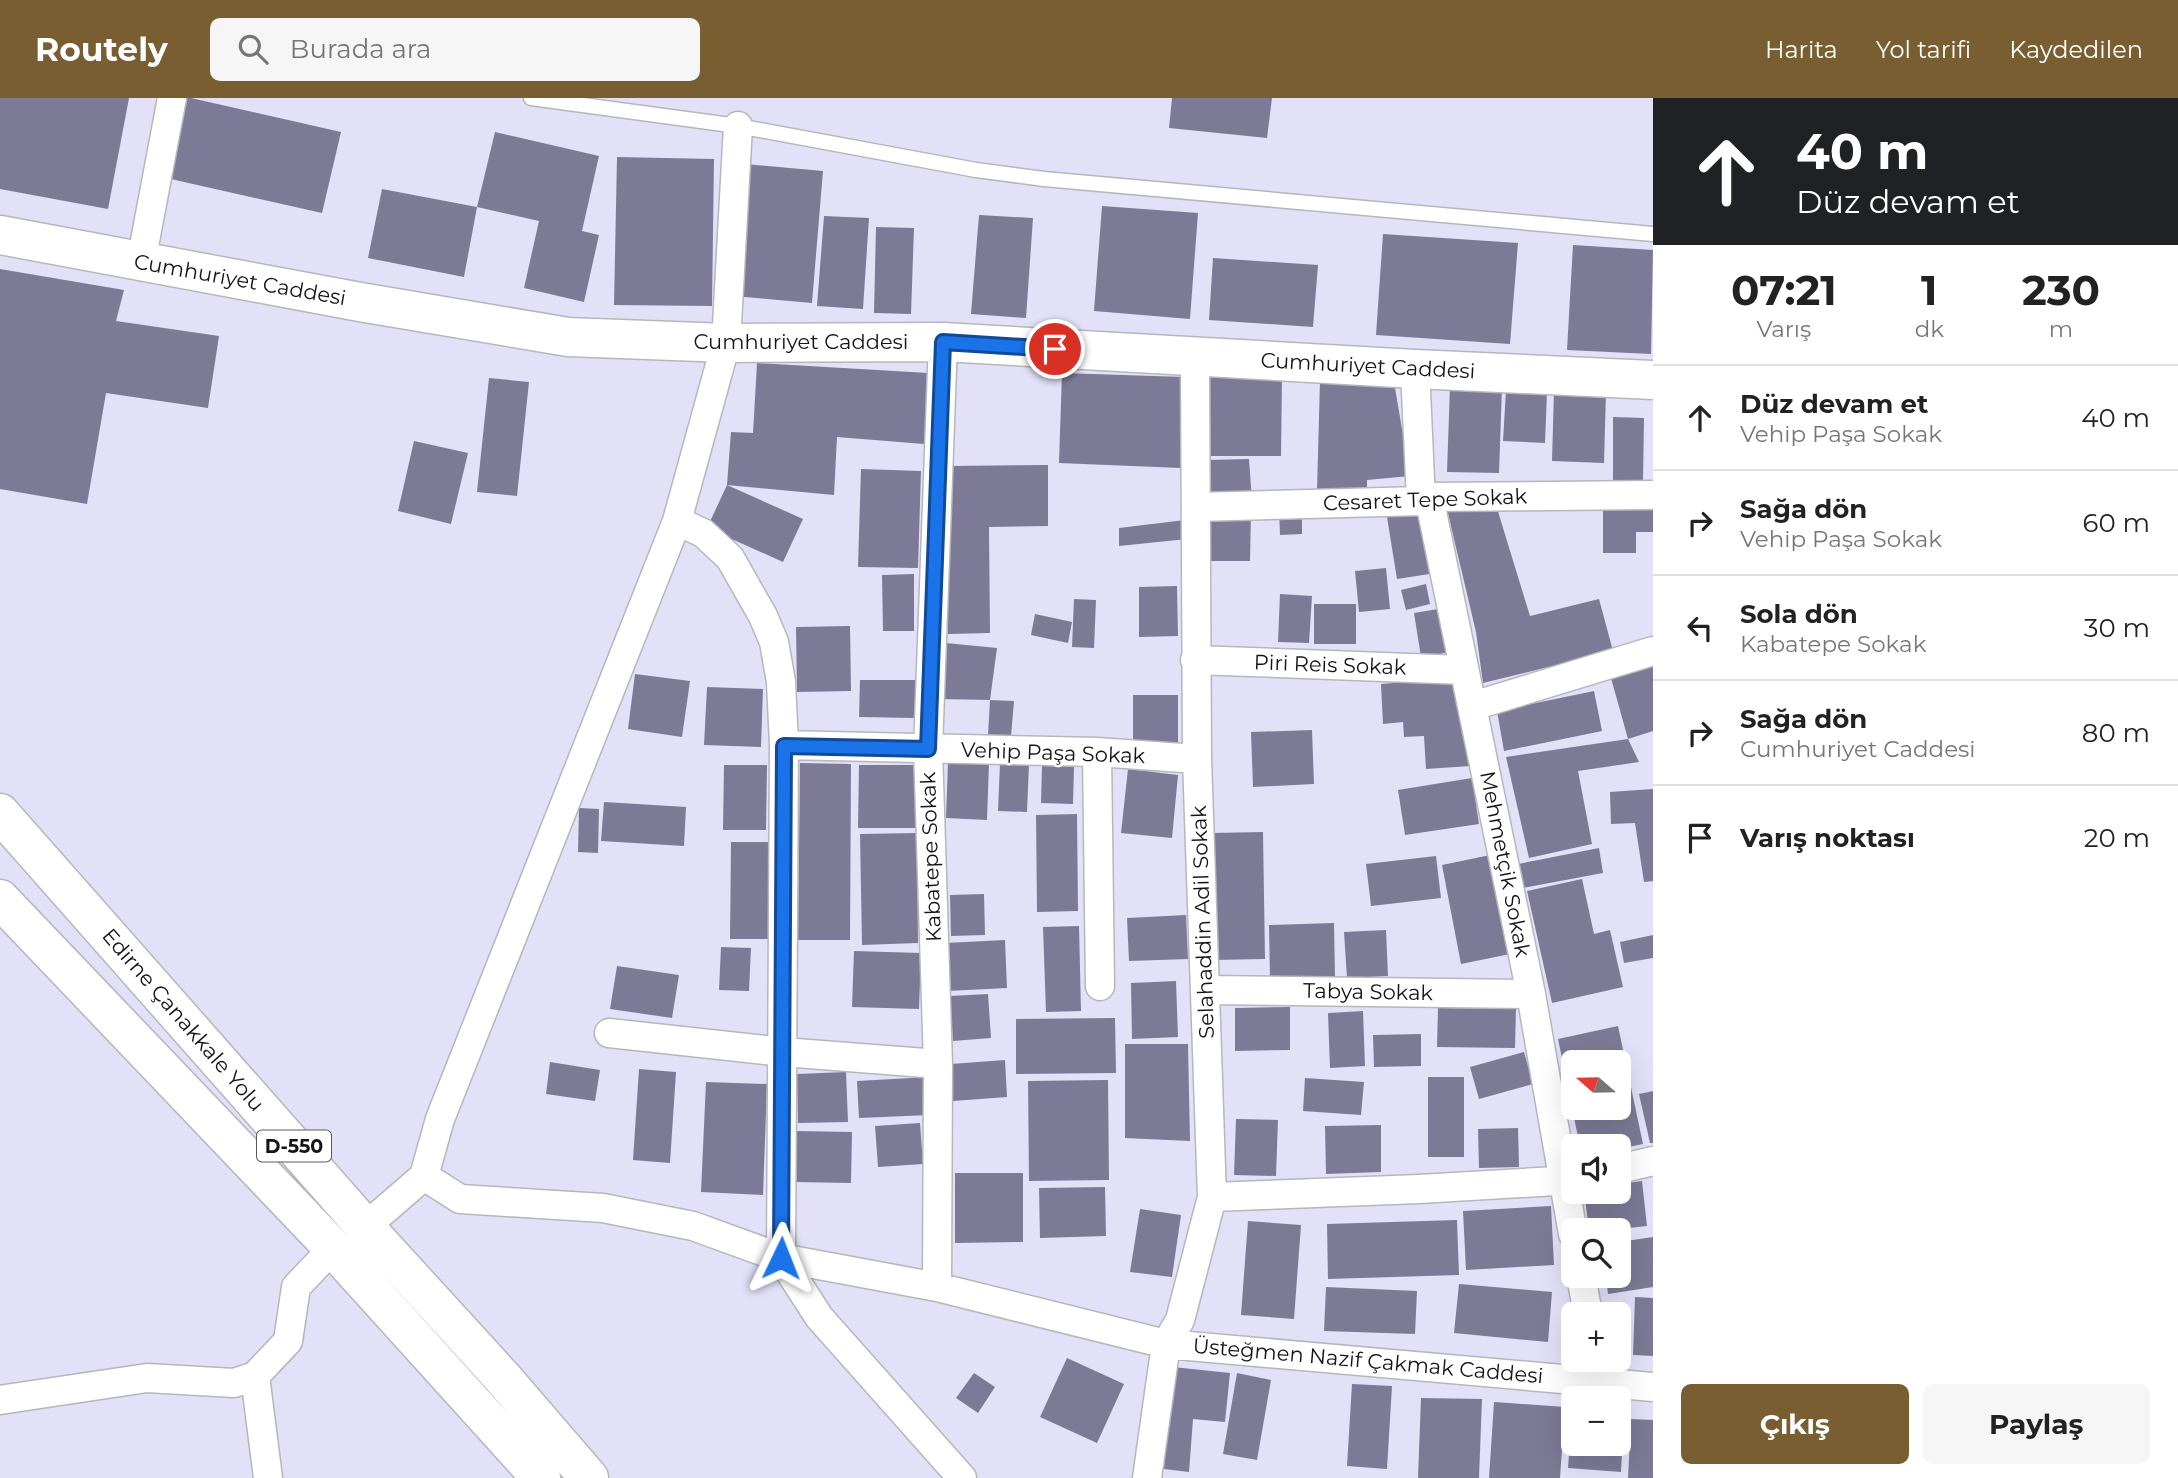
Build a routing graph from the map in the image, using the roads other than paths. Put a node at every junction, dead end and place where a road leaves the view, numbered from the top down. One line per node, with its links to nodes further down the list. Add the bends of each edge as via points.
1 (172, 98): 6 (street)
2 (531, 98): 3 (lane)
3 (738, 126): 4 (lane, via 1044,179); 8 (street)
4 (1653, 234)
5 (0, 236): 6 (main road, Cumhuriyet Caddesi)
6 (141, 262): 8 (main road, Cumhuriyet Caddesi, via 568,337)
7 (943, 342): 8 (main road, Cumhuriyet Caddesi); 9 (main road, Cumhuriyet Caddesi); 21 (street, Kabatepe Sokak)
8 (726, 343): 15 (street)
9 (1195, 358): 10 (main road, Cumhuriyet Caddesi); 14 (street, Selahaddin Adil Sokak)
10 (1415, 369): 11 (main road, Cumhuriyet Caddesi); 13 (street, Mehmetçik Sokak)
11 (1653, 380)
12 (1653, 495): 13 (street, Cesaret Tepe Sokak)
13 (1425, 499): 14 (street, Cesaret Tepe Sokak); 18 (street, Mehmetçik Sokak)
14 (1196, 507): 17 (street, Selahaddin Adil Sokak)
15 (677, 521): 20 (street, via 703,533 730,558 763,616 774,642 781,681); 35 (street, via 440,1119)
16 (1653, 651): 19 (street)
17 (1195, 660): 18 (street, Piri Reis Sokak); 23 (street, Selahaddin Adil Sokak)
18 (1464, 670): 19 (street, Mehmetçik Sokak)
19 (1473, 706): 28 (street, Mehmetçik Sokak)
20 (784, 746): 21 (street, Vehip Paşa Sokak); 30 (street)
21 (928, 749): 22 (street, Vehip Paşa Sokak); 31 (street, Kabatepe Sokak)
22 (1097, 752): 23 (street, Vehip Paşa Sokak); 26 (street)
23 (1197, 759): 27 (street, Selahaddin Adil Sokak)
24 (0, 813): 38 (main road, Edirne Çanakkale Yolu / D-550)
25 (0, 899): 39 (main road, Edirne Çanakkale Yolu / D-550)
26 (1100, 986)
27 (1206, 990): 28 (street, Tabya Sokak); 37 (street, Selahaddin Adil Sokak)
28 (1531, 994): 32 (street, Mehmetçik Sokak)
29 (609, 1033): 30 (street)
30 (783, 1052): 31 (street); 40 (street)
31 (938, 1064): 41 (street, Kabatepe Sokak)
32 (1561, 1142)
33 (1653, 1161): 34 (street)
34 (1631, 1166)
35 (425, 1176): 38 (street); 40 (street, Üsteğmen Nazif Çakmak Caddesi, via 460,1199 603,1208 693,1226)
36 (1561, 1181): 37 (street)
37 (1212, 1197): 42 (street, Selahaddin Adil Sokak, via 1180,1320)
38 (365, 1227): 50 (main road, Edirne Çanakkale Yolu / D-550)
39 (333, 1248): 45 (street, via 296,1287 288,1341); 49 (main road, Edirne Çanakkale Yolu / D-550)
40 (781, 1258): 41 (street, Üsteğmen Nazif Çakmak Caddesi); 51 (street, via 819,1317)
41 (937, 1287): 42 (street, Üsteğmen Nazif Çakmak Caddesi)
42 (1166, 1344): 43 (street, Üsteğmen Nazif Çakmak Caddesi); 52 (street, Selahaddin Adil Sokak)
43 (1561, 1369)
44 (1601, 1372): 46 (street, Üsteğmen Nazif Çakmak Caddesi)
45 (256, 1376): 47 (street, via 234,1383 147,1378); 48 (street)
46 (1653, 1387)
47 (0, 1401)
48 (268, 1478)
49 (541, 1478)
50 (589, 1478)
51 (962, 1478)
52 (1147, 1478)

